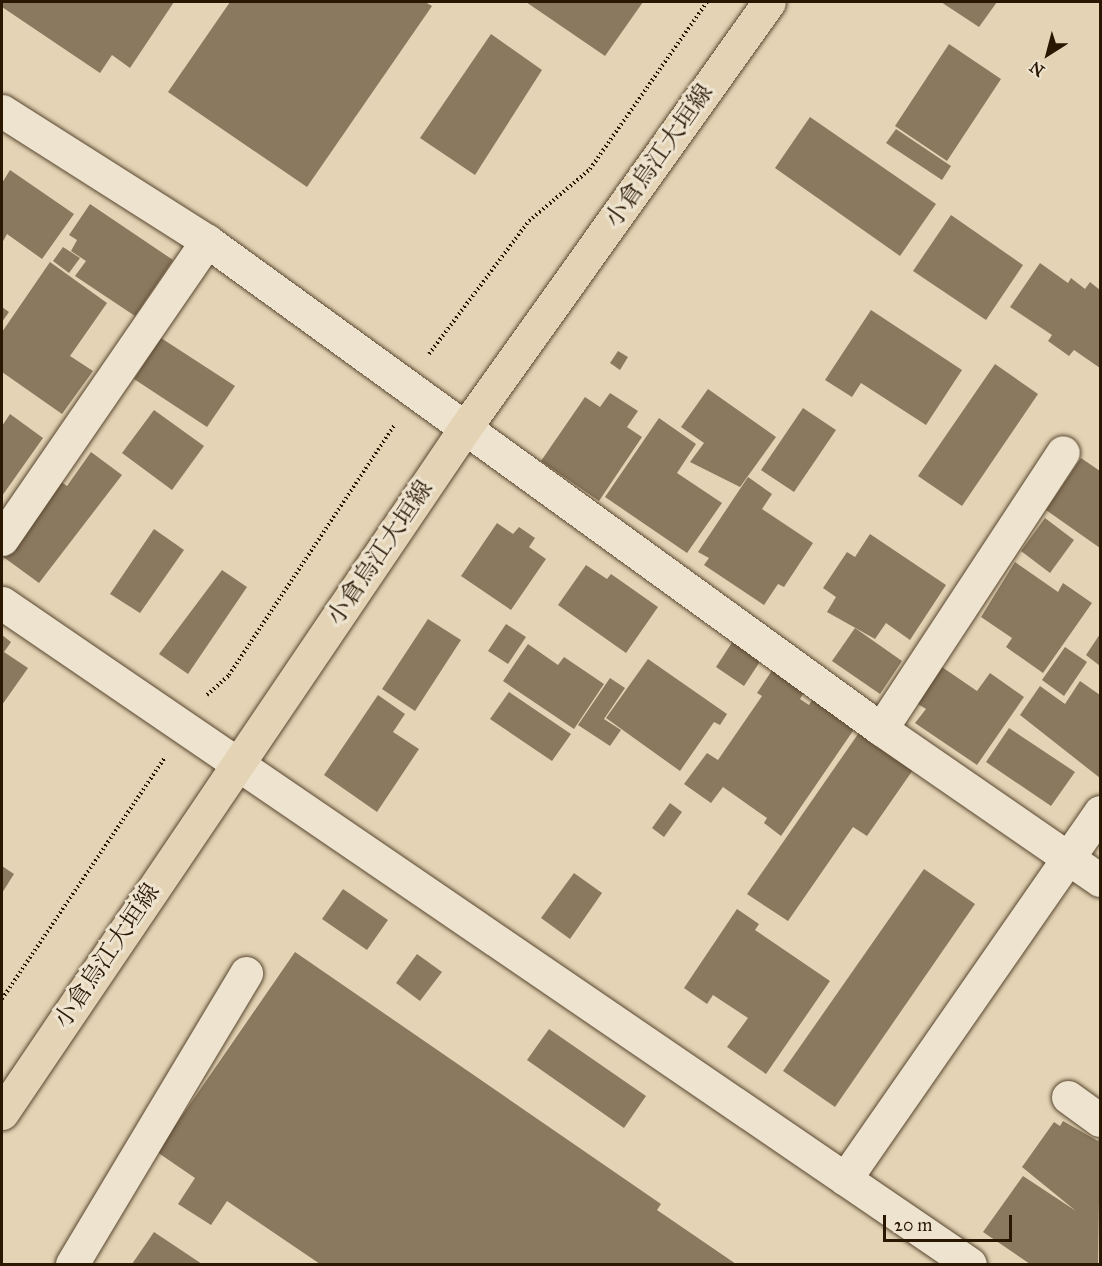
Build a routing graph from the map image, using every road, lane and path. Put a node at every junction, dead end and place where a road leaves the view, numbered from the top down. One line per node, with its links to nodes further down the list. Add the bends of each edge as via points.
1 (707, 2): 5 (path, via 590,169 529,221)
2 (769, 2): 6 (main road, 小倉烏江大垣線)
3 (2, 111): 4 (street)
4 (207, 241): 5 (street); 8 (street)
5 (409, 383): 6 (street); 10 (path, via 399,399 396,422 229,675 209,692)
6 (465, 428): 11 (street); 12 (main road, 小倉烏江大垣線)
7 (1063, 452): 11 (street)
8 (2, 539)
9 (2, 603): 10 (street)
10 (184, 728): 12 (street); 17 (path)
11 (881, 729): 14 (street)
12 (236, 763): 19 (main road, 小倉烏江大垣線); 21 (street)
13 (1101, 812): 14 (street)
14 (1066, 861): 15 (street); 21 (street)
15 (1101, 880)
16 (246, 973): 22 (street)
17 (2, 999)
18 (1068, 1097): 20 (street)
19 (2, 1113)
20 (1101, 1120)
21 (845, 1179): 23 (street)
22 (72, 1264)
23 (969, 1264)

